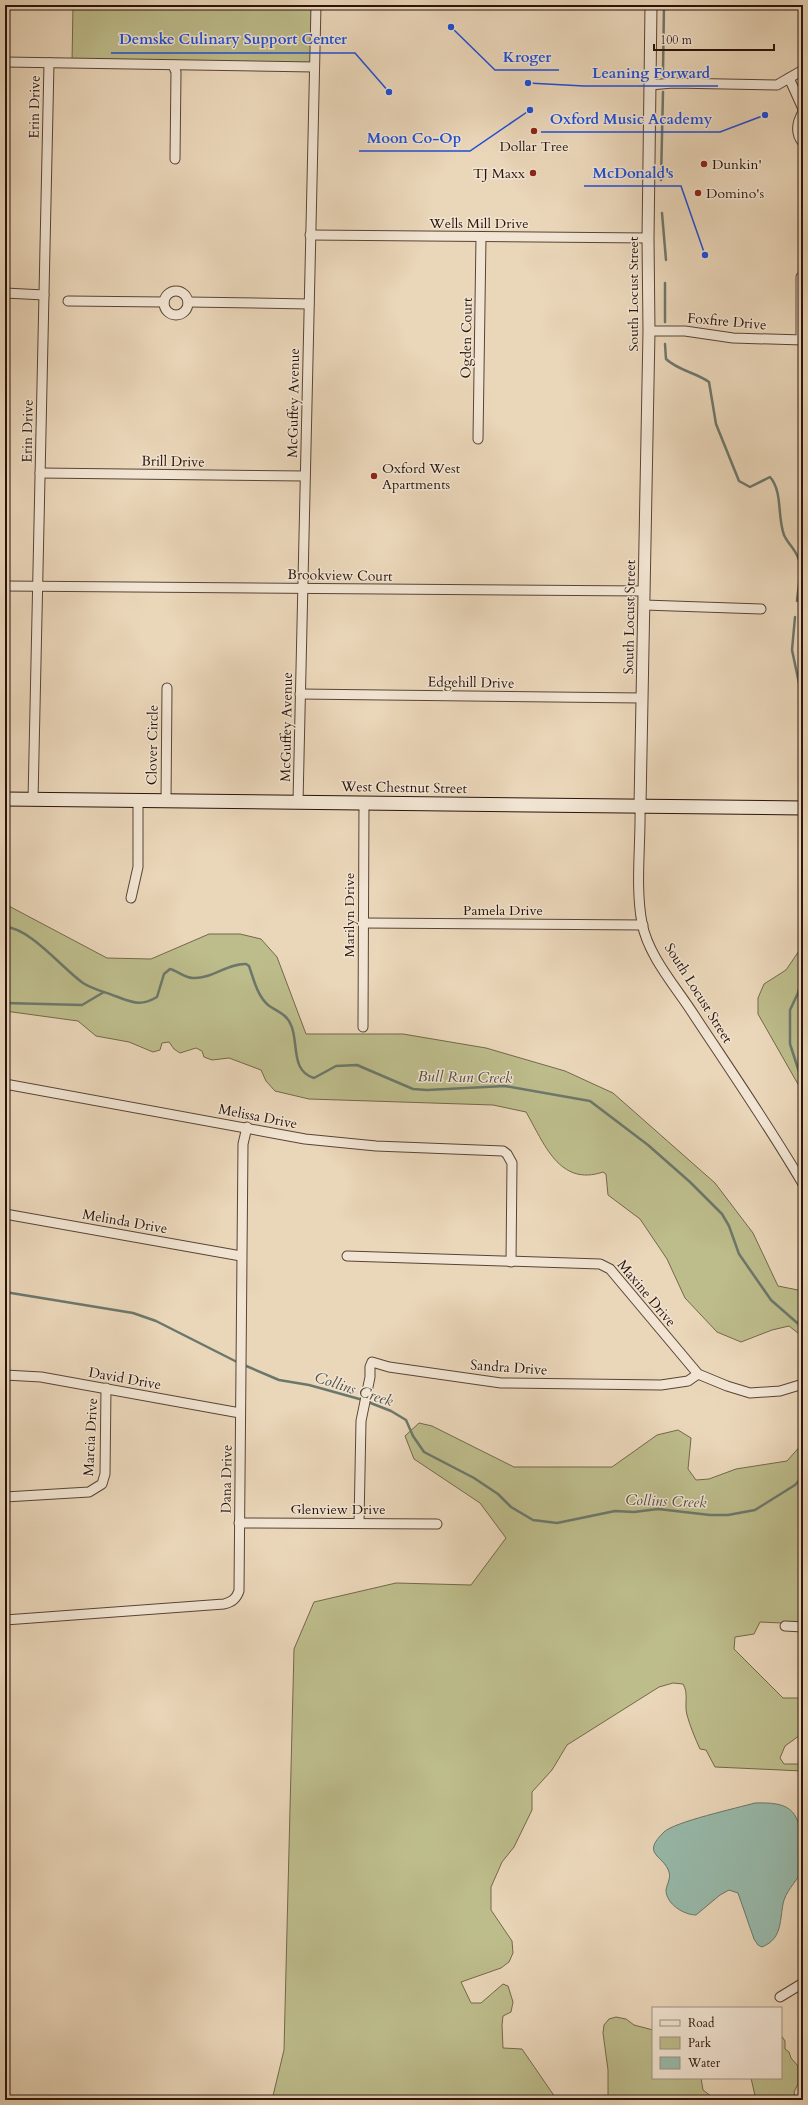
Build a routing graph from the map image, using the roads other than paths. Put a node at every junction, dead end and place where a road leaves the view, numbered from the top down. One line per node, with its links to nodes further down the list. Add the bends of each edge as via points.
1 (316, 5): 6 (street, McGuffey Avenue)
2 (651, 5): 9 (street, South Locust Street)
3 (5, 62): 4 (street)
4 (49, 63): 5 (street); 19 (street, Erin Drive)
5 (173, 65): 6 (street); 13 (street, via 176,72)
6 (314, 67): 14 (street, McGuffey Avenue)
7 (803, 70): 8 (street)
8 (789, 78): 9 (street, via 778,85); 10 (street)
9 (650, 85): 16 (street, South Locust Street)
10 (803, 109)
11 (803, 112): 12 (street, via 798,130)
12 (803, 143)
13 (175, 159)
14 (310, 235): 15 (street, Wells Mill Drive); 23 (street, McGuffey Avenue)
15 (481, 237): 16 (street, Wells Mill Drive); 26 (street, Ogden Court)
16 (648, 238): 24 (street, South Locust Street)
17 (801, 277): 25 (street)
18 (5, 293): 19 (street)
19 (44, 295): 27 (street, Erin Drive)
20 (68, 301): 21 (street)
21 (164, 302): 22 (street, via 167,295 174,291 182,293); 22 (street, via 166,312 174,315 185,311)
22 (188, 302): 23 (street)
23 (309, 304): 28 (street, McGuffey Avenue)
24 (649, 331): 25 (street, Foxfire Drive, via 685,331 733,338); 32 (street, South Locust Street)
25 (802, 340)
26 (478, 439)
27 (40, 473): 28 (street, Brill Drive); 30 (street, Erin Drive)
28 (305, 476): 31 (street, McGuffey Avenue)
29 (5, 586): 30 (street, Brookview Court)
30 (36, 586): 31 (street, Brookview Court); 39 (street, Erin Drive)
31 (303, 588): 32 (street, Brookview Court); 36 (street, McGuffey Avenue)
32 (644, 591): 33 (street, South Locust Street)
33 (644, 605): 34 (street); 37 (street, South Locust Street)
34 (761, 609)
35 (167, 688): 41 (street, Clover Circle)
36 (300, 694): 37 (street, Edgehill Drive); 42 (street, McGuffey Avenue)
37 (642, 698): 44 (street, South Locust Street)
38 (5, 799): 39 (main road, West Chestnut Street)
39 (32, 800): 40 (main road, West Chestnut Street)
40 (138, 801): 41 (main road, West Chestnut Street); 46 (street, via 138,867)
41 (166, 801): 42 (main road, West Chestnut Street)
42 (298, 802): 43 (main road, West Chestnut Street)
43 (364, 803): 44 (main road, West Chestnut Street); 47 (street, Marilyn Drive)
44 (640, 805): 45 (main road, West Chestnut Street); 48 (street, South Locust Street)
45 (803, 808)
46 (131, 898)
47 (363, 923): 48 (street, Pamela Drive); 49 (street, Marilyn Drive)
48 (642, 925): 52 (street, South Locust Street, via 664,970)
49 (363, 1027)
50 (5, 1084): 51 (street, Melissa Drive)
51 (247, 1128): 54 (street, Dana Drive, via 243,1144); 56 (street, Melissa Drive, via 315,1140 376,1146 497,1150 507,1154 512,1163)
52 (803, 1184)
53 (5, 1214): 54 (street, Melinda Drive)
54 (241, 1256): 61 (street, Dana Drive)
55 (347, 1256): 56 (street, Maxine Drive)
56 (511, 1262): 57 (street, Maxine Drive, via 606,1266)
57 (698, 1374): 59 (street, via 750,1393 780,1391); 64 (street, Sandra Drive, via 688,1381 661,1385 501,1383 389,1367 375,1361 371,1363 364,1401)
58 (5, 1375): 60 (street, David Drive, via 41,1377)
59 (803, 1384)
60 (106, 1388): 61 (street, David Drive); 62 (street, Marcia Drive, via 105,1474 102,1484 89,1492)
61 (240, 1413): 63 (street, Dana Drive)
62 (5, 1498)
63 (239, 1523): 64 (street, Glenview Drive); 66 (street, Dana Drive, via 239,1591 232,1602)
64 (359, 1523): 65 (street, Glenview Drive)
65 (437, 1524)
66 (5, 1620)
67 (785, 1626): 68 (street)
68 (803, 1627)
69 (803, 1983): 70 (street)
70 (780, 1997)

